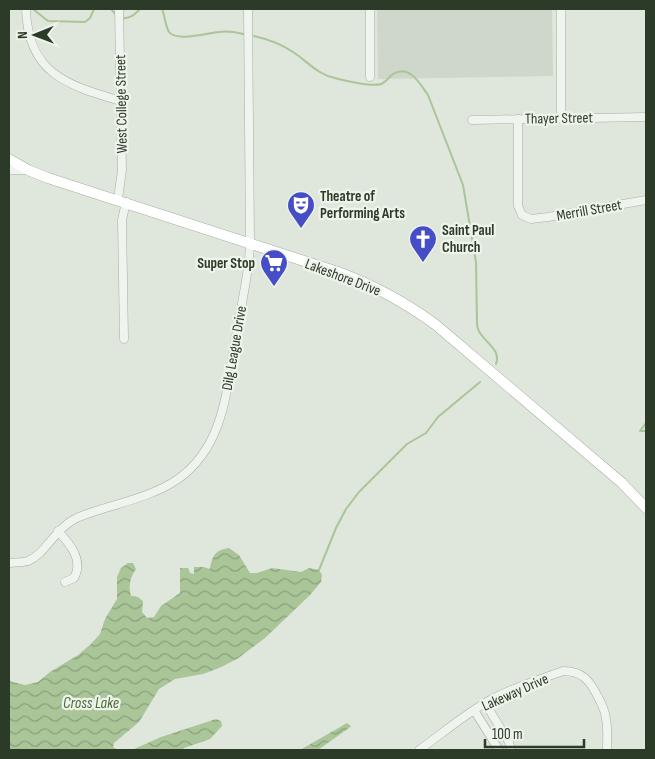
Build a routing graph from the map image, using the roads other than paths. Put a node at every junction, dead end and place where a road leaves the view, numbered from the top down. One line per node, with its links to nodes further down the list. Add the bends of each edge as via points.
1 (26, 9): 7 (street, via 30,37 49,70 67,83)
2 (119, 9): 7 (street, West College Street)
3 (248, 9): 17 (street, Dilg League Drive)
4 (370, 9): 6 (street)
5 (561, 9): 9 (street)
6 (370, 77)
7 (121, 101): 16 (street, West College Street)
8 (646, 117): 9 (street, Thayer Street)
9 (561, 118): 10 (street, Thayer Street)
10 (518, 119): 11 (street, Thayer Street); 15 (street, Merrill Street, via 518,206 522,215 531,219 548,218)
11 (472, 120)
12 (9, 159): 14 (main road, Lakeshore Drive)
13 (9, 170): 14 (street)
14 (28, 170): 16 (main road, Lakeshore Drive)
15 (646, 200)
16 (122, 201): 17 (main road, Lakeshore Drive); 18 (street, West College Street)
17 (250, 243): 19 (main road, Lakeshore Drive, via 364,282 422,315 622,483); 20 (street, Dilg League Drive, via 224,406 208,448 190,470 165,487 80,517)
18 (124, 339)
19 (646, 508)
20 (58, 530): 21 (street, Dilg League Drive, via 33,558); 22 (street, via 73,549 78,562 74,578)
21 (9, 562)
22 (65, 582)
23 (485, 703): 24 (street, Lakeway Drive); 27 (street); 28 (street, Lakeway Drive, via 563,671 583,675 592,686 606,717)
24 (474, 710): 25 (street, Lakeway Drive); 26 (street)
25 (419, 750)
26 (499, 750)
27 (511, 750)
28 (607, 750)

